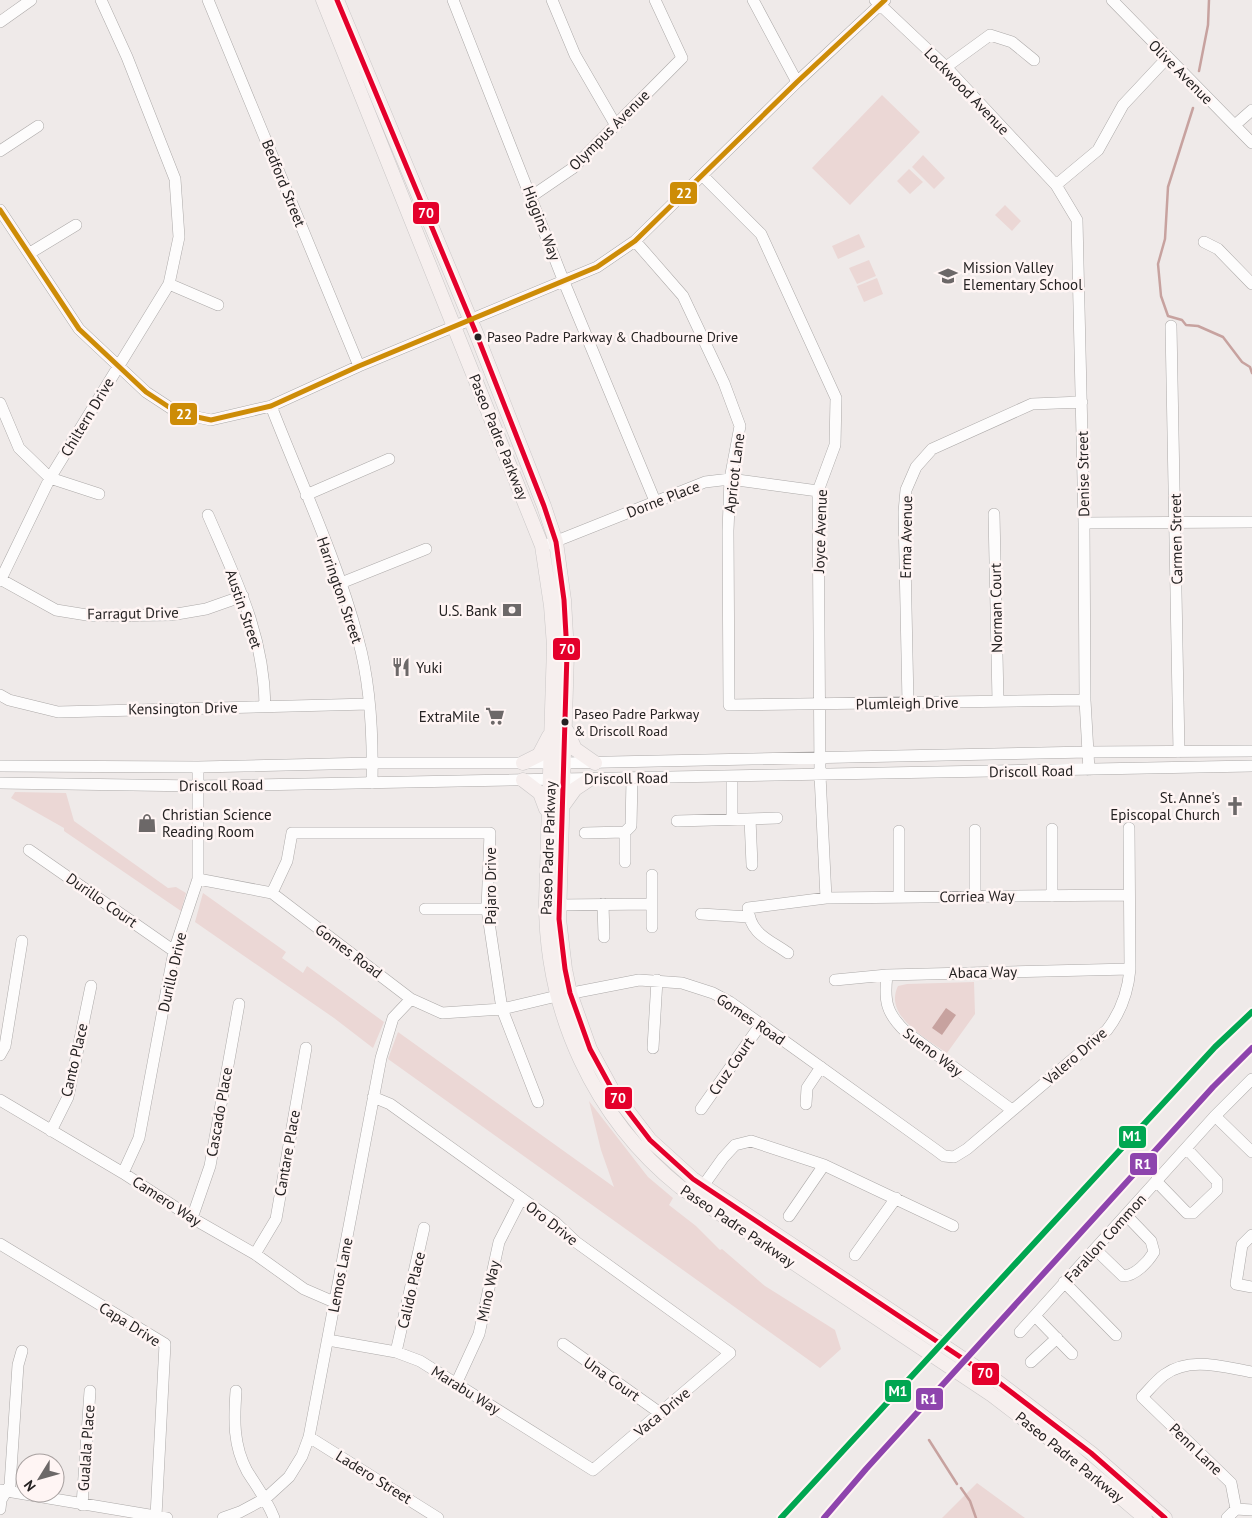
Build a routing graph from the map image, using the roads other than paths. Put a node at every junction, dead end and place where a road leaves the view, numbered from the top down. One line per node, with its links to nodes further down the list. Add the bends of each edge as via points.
1 (31, 0): 12 (street)
2 (101, 0): 32 (street, Chiltern Drive, via 175,179 179,237)
3 (208, 0): 39 (street, Bedford Street)
4 (323, 0): 36 (main road, Paseo Padre Parkway)
5 (338, 0): 35 (main road, Paseo Padre Parkway)
6 (453, 0): 25 (street, Higgins Way)
7 (552, 0): 18 (street, via 575,55)
8 (654, 0): 18 (street, Olympus Avenue, via 682,58)
9 (754, 0): 16 (street)
10 (1114, 1): 13 (street, Olive Avenue)
11 (880, 2): 15 (street, Lockwood Avenue); 16 (street)
12 (0, 22)
13 (1167, 58): 19 (street, Olive Avenue); 24 (street, via 1123,105 1098,150)
14 (1034, 60): 15 (street, via 1012,42 990,35)
15 (946, 67): 24 (street, Lockwood Avenue)
16 (797, 82): 23 (street)
17 (1252, 110): 19 (street)
18 (615, 124): 25 (street, Olympus Avenue, via 573,168)
19 (1235, 125): 21 (street, Olive Avenue)
20 (38, 126): 22 (street)
21 (1252, 143)
22 (0, 151)
23 (702, 176): 28 (street); 46 (street, Joyce Avenue, via 761,234 836,398 835,445)
24 (1056, 185): 40 (street, Denise Street, via 1077,220)
25 (532, 196): 31 (street, Higgins Way)
26 (0, 210): 30 (street)
27 (76, 225): 30 (street)
28 (634, 241): 31 (street, via 597,267); 45 (street, Apricot Lane, via 683,296 724,383 740,426)
29 (1204, 242): 33 (street, via 1218,249)
30 (30, 253): 38 (street, via 79,329)
31 (564, 282): 35 (street); 49 (street, Higgins Way)
32 (169, 284): 34 (street); 38 (street, Chiltern Drive)
33 (1252, 284)
34 (218, 305)
35 (470, 319): 36 (street); 55 (main road, Paseo Padre Parkway, via 544,506)
36 (455, 326): 39 (street); 55 (main road, Paseo Padre Parkway)
37 (1171, 326): 52 (street, Carmen Street)
38 (117, 366): 42 (street, via 146,392 178,413 212,420); 44 (street, Chiltern Drive)
39 (359, 366): 42 (street)
40 (1082, 402): 54 (street, Denise Street); 63 (street, Erma Avenue, via 1032,404 932,449 916,467 906,490 904,512)
41 (0, 403): 44 (street, via 20,448)
42 (271, 406): 48 (street, Harrington Street)
43 (389, 459): 48 (street)
44 (50, 478): 47 (street); 57 (street, Chiltern Drive)
45 (730, 479): 46 (street, Dorne Place); 49 (street, Dorne Place, via 705,482); 66 (street, Apricot Lane)
46 (818, 491): 65 (street, Joyce Avenue)
47 (99, 494)
48 (306, 495): 58 (street, Harrington Street)
49 (655, 501): 55 (street, Dorne Place)
50 (994, 514): 62 (street, Norman Court)
51 (208, 515): 59 (street, Austin Street)
52 (1176, 522): 53 (street); 54 (street); 71 (street, Carmen Street)
53 (1252, 522)
54 (1084, 523): 61 (street, Denise Street)
55 (549, 544): 68 (main road, Paseo Padre Parkway, via 564,600 567,653)
56 (426, 549): 58 (street)
57 (0, 580): 59 (street, Farragut Drive, via 56,610 92,616 171,615 206,609)
58 (341, 583): 64 (street, Harrington Street, via 359,640)
59 (242, 596): 67 (street, Austin Street, via 257,638 264,673)
60 (0, 695): 67 (street, Kensington Drive, via 58,712)
61 (1085, 700): 62 (street, Plumleigh Drive); 70 (street, Denise Street)
62 (998, 701): 63 (street, Plumleigh Drive)
63 (908, 703): 65 (street, Plumleigh Drive)
64 (369, 704): 67 (street, Kensington Drive); 73 (street, Harrington Street)
65 (820, 704): 66 (street, Plumleigh Drive); 72 (street, Joyce Avenue)
66 (729, 705)
67 (265, 706)
68 (558, 728): 74 (main road, via 539,755); 75 (main road, Paseo Padre Parkway); 76 (main road, via 575,749)
69 (1252, 751): 71 (street, Driscoll Road)
70 (1089, 752): 71 (street, Driscoll Road); 72 (street, Driscoll Road); 80 (street, Denise Street)
71 (1179, 752)
72 (820, 757): 76 (street, Driscoll Road); 81 (street, Joyce Avenue)
73 (372, 763): 74 (street, Driscoll Road); 79 (street, Driscoll Road); 87 (street, Harrington Street)
74 (523, 763): 75 (street, Driscoll Road)
75 (557, 763): 76 (street, Driscoll Road); 83 (main road, Paseo Padre Parkway)
76 (595, 763)
77 (0, 766): 79 (street, Driscoll Road)
78 (1252, 766): 80 (street, Driscoll Road)
79 (198, 767): 89 (street, Durillo Drive)
80 (1089, 770): 81 (street, Driscoll Road)
81 (820, 775): 82 (street, Driscoll Road); 112 (street, Joyce Avenue)
82 (732, 776): 85 (street, Driscoll Road); 94 (street)
83 (556, 779): 84 (street, Driscoll Road); 86 (street, Driscoll Road); 90 (main road, Paseo Padre Parkway); 91 (main road, Paseo Padre Parkway)
84 (590, 779): 85 (street, Driscoll Road); 90 (main road, via 574,789)
85 (632, 779): 100 (street, via 631,826)
86 (523, 780): 87 (street, Driscoll Road); 91 (main road, via 540,793)
87 (372, 783): 89 (street, Driscoll Road)
88 (0, 784): 89 (street, Driscoll Road)
89 (198, 786): 106 (street, Durillo Drive)
90 (562, 808): 115 (main road, Paseo Padre Parkway)
91 (548, 816): 130 (main road, Paseo Padre Parkway, via 546,928)
92 (776, 818): 93 (street)
93 (750, 819): 94 (street); 104 (street)
94 (732, 820): 95 (street)
95 (677, 821)
96 (1129, 828): 108 (street, Valero Drive)
97 (1052, 829): 110 (street)
98 (975, 830): 109 (street)
99 (898, 831): 111 (street)
100 (625, 832): 101 (street); 103 (street)
101 (584, 833)
102 (29, 850): 123 (street, Durillo Court)
103 (625, 862)
104 (752, 865)
105 (652, 876): 114 (street)
106 (198, 879): 107 (street, Gomes Road); 123 (street, Durillo Drive)
107 (272, 893): 117 (street, Pajaro Drive, via 287,861 292,833 490,833); 131 (street, Gomes Road)
108 (1129, 895): 110 (street, Corriea Way); 125 (street, Valero Drive)
109 (975, 896): 110 (street, Corriea Way); 111 (street, Corriea Way)
110 (1052, 896)
111 (899, 897): 112 (street, Corriea Way)
112 (826, 898): 119 (street, Corriea Way, via 748,908)
113 (603, 904): 114 (street); 115 (street); 121 (street)
114 (652, 904): 120 (street)
115 (559, 905): 130 (main road, Paseo Padre Parkway)
116 (425, 909): 117 (street)
117 (487, 910): 133 (street, Pajaro Drive)
118 (701, 914): 119 (street)
119 (749, 918): 124 (street, via 756,930)
120 (652, 927)
121 (604, 938)
122 (22, 941): 137 (street, via 5,1046)
123 (174, 951): 153 (street, Durillo Drive, via 139,1138)
124 (788, 953)
125 (1130, 969): 126 (street, Abaca Way); 145 (street, Valero Drive, via 1129,986 1116,1017 1106,1030)
126 (887, 974): 128 (street, Abaca Way); 145 (street, Sueno Way, via 884,994 888,1011 895,1021)
127 (657, 980): 130 (street, Gomes Road, via 639,980); 134 (street, Gomes Road, via 682,983 713,993); 136 (street)
128 (836, 980)
129 (91, 986): 147 (street, Canto Place, via 68,1097)
130 (564, 994): 133 (street, Gomes Road); 150 (main road, Paseo Padre Parkway, via 572,1042 590,1079 612,1114); 155 (main road, Paseo Padre Parkway, via 590,1049 623,1106 656,1146)
131 (411, 999): 133 (street, Gomes Road, via 442,1013); 140 (street, Lemos Lane, via 393,1018)
132 (239, 1004): 160 (street, Cascado Place, via 210,1166)
133 (502, 1009): 142 (street, Pajaro Drive)
134 (761, 1024): 138 (street, Gomes Road); 144 (street, Cruz Court)
135 (306, 1048): 166 (street, Cantare Place, via 276,1219)
136 (653, 1048)
137 (0, 1055)
138 (821, 1067): 143 (street, via 807,1088); 151 (street, Gomes Road, via 944,1156)
139 (1251, 1084): 146 (street, Farallon Common)
140 (373, 1097): 157 (street, Oro Drive, via 390,1104); 170 (street, Lemos Lane)
141 (0, 1100): 147 (street, Camero Way)
142 (538, 1102)
143 (806, 1104)
144 (701, 1109)
145 (1012, 1110): 151 (street, Valero Drive, via 968,1149)
146 (1215, 1116): 148 (street, Farallon Common); 149 (street)
147 (51, 1131): 153 (street, Camero Way)
148 (1186, 1148): 154 (street, Farallon Common); 154 (street, via 1218,1181 1218,1190 1193,1213 1188,1213)
149 (1252, 1152)
150 (644, 1153): 155 (main road, via 686,1184); 199 (main road, Paseo Padre Parkway, via 666,1176 700,1202 999,1400)
151 (954, 1157)
152 (824, 1165): 155 (street, via 751,1141 735,1145); 156 (street); 159 (street)
153 (123, 1173): 160 (street, Camero Way)
154 (1156, 1181): 158 (street, Farallon Common)
155 (703, 1186): 200 (main road, Paseo Padre Parkway, via 998,1382 1092,1453)
156 (896, 1198): 161 (street); 167 (street)
157 (521, 1199): 179 (street, Oro Drive); 183 (street, Mino Way, via 498,1242 479,1334)
158 (1126, 1214): 165 (street, Farallon Common); 165 (street, via 1153,1244 1154,1252 1150,1258 1134,1273 1123,1276)
159 (788, 1216)
160 (192, 1218): 166 (street, Camero Way)
161 (953, 1226)
162 (424, 1228): 178 (street, Calido Place)
163 (1252, 1235): 169 (street, via 1242,1245 1236,1284)
164 (0, 1244): 195 (street, Capa Drive, via 165,1344)
165 (1094, 1249): 168 (street, Farallon Common)
166 (255, 1254): 170 (street, Camero Way, via 304,1289)
167 (855, 1255)
168 (1064, 1282): 171 (street, Farallon Common); 173 (street)
169 (1252, 1288)
170 (334, 1302): 175 (street, Lemos Lane)
171 (1034, 1316): 172 (street, Farallon Common); 174 (street)
172 (1020, 1332)
173 (1116, 1334)
174 (1057, 1338): 180 (street); 181 (street)
175 (328, 1340): 178 (street, Marabu Way); 187 (street, Lemos Lane)
176 (563, 1344): 186 (street, Una Court)
177 (22, 1351): 189 (street, via 18,1365 10,1485)
178 (396, 1352): 183 (street, Marabu Way, via 420,1361)
179 (730, 1353): 186 (street, Vaca Drive)
180 (1072, 1354)
181 (1031, 1362)
182 (1252, 1372): 193 (street, Penn Lane, via 1210,1364 1184,1364 1164,1375 1142,1397 1231,1483)
183 (456, 1384): 188 (street, Marabu Way)
184 (90, 1391): 191 (street, Gualala Place)
185 (236, 1391): 190 (street, via 234,1425 237,1447 247,1470)
186 (660, 1413): 188 (street, Vaca Drive)
187 (309, 1437): 190 (street, Lemos Lane, via 289,1477); 196 (street, Ladero Street)
188 (593, 1470)
189 (4, 1491): 191 (street); 192 (street)
190 (266, 1498): 197 (street, Lemos Lane); 198 (street)
191 (82, 1505): 195 (street)
192 (0, 1509)
193 (1236, 1509): 194 (street); 201 (street)
194 (1252, 1510)
195 (162, 1517)
196 (436, 1517)
197 (223, 1518)
198 (274, 1518)
199 (1145, 1518)
200 (1165, 1518)
201 (1227, 1518)

